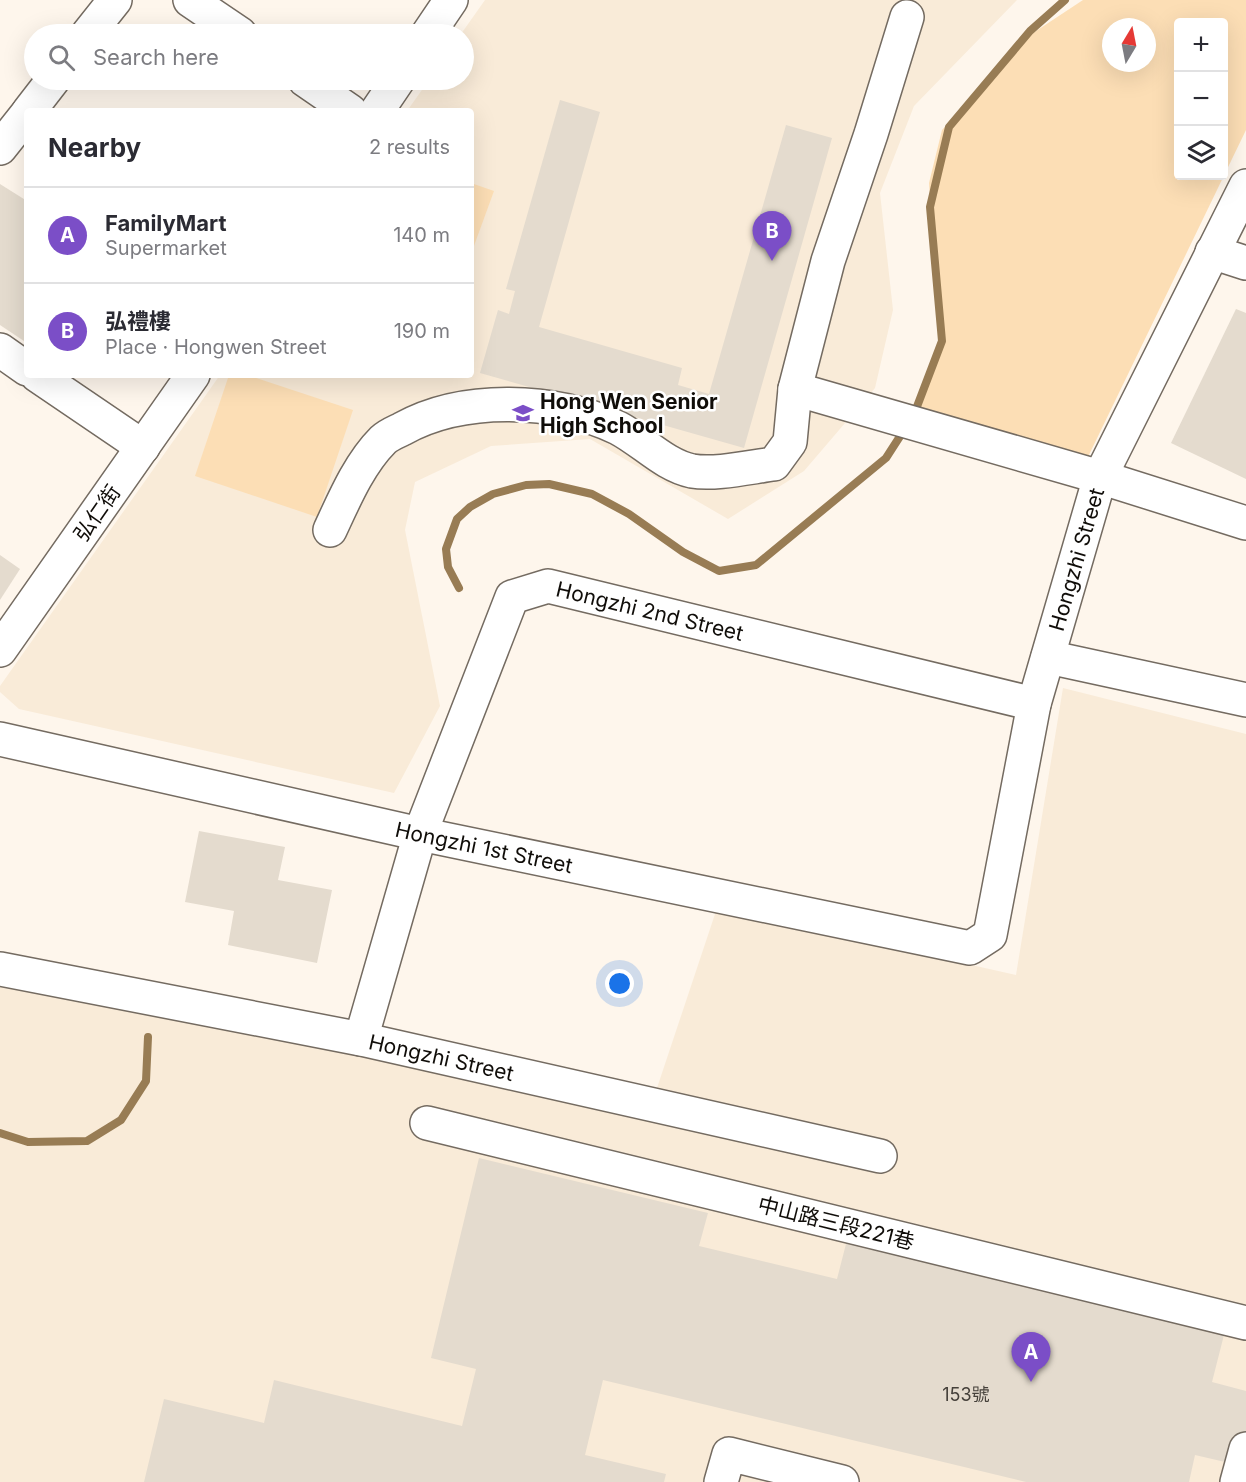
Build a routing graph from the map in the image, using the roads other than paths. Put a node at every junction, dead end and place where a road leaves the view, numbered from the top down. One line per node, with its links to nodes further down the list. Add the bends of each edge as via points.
1 (115, 0): 5 (street)
2 (190, 0): 6 (street)
3 (451, 0): 7 (street)
4 (907, 17): 23 (street, via 828,261)
5 (96, 24)
6 (225, 24)
7 (435, 24)
8 (45, 90): 11 (street)
9 (320, 90): 12 (street)
10 (391, 90): 13 (street)
11 (31, 108)
12 (346, 108)
13 (379, 108)
14 (24, 117): 15 (street)
15 (0, 148)
16 (1246, 186): 17 (street, Hongzhi Street)
17 (1212, 252): 18 (street); 25 (street, Hongzhi Street)
18 (1246, 263)
19 (0, 350): 20 (street)
20 (24, 367)
21 (41, 378): 24 (street)
22 (191, 378): 24 (street, 弘仁街)
23 (795, 389): 25 (street); 27 (street, via 790,442 774,464 715,471 675,466 618,428 566,410 526,405 464,407 420,418 383,439 354,479)
24 (143, 447): 28 (street, 弘仁街)
25 (1100, 477): 26 (street); 29 (street, Hongzhi Street)
26 (1246, 523)
27 (330, 530)
28 (0, 650)
29 (1048, 657): 30 (street); 31 (street, Hongzhi Street)
30 (1246, 700)
31 (1034, 704): 33 (street, Hongzhi 2nd Street, via 548,586 512,597); 34 (street, Hongzhi Street, via 990,935)
32 (0, 739): 33 (street, Hongzhi 1st Street)
33 (420, 834): 34 (street, Hongzhi 1st Street); 36 (street, Hongzhi 2nd Street)
34 (970, 948)
35 (0, 969): 36 (street, Hongzhi Street)
36 (361, 1040): 38 (street, Hongzhi Street)
37 (427, 1123): 39 (street, 中山路三段221巷)
38 (880, 1156)
39 (1246, 1323)
40 (1246, 1449): 43 (street)
41 (721, 1482): 42 (street, via 729,1454)
42 (842, 1482)
43 (1237, 1482)

